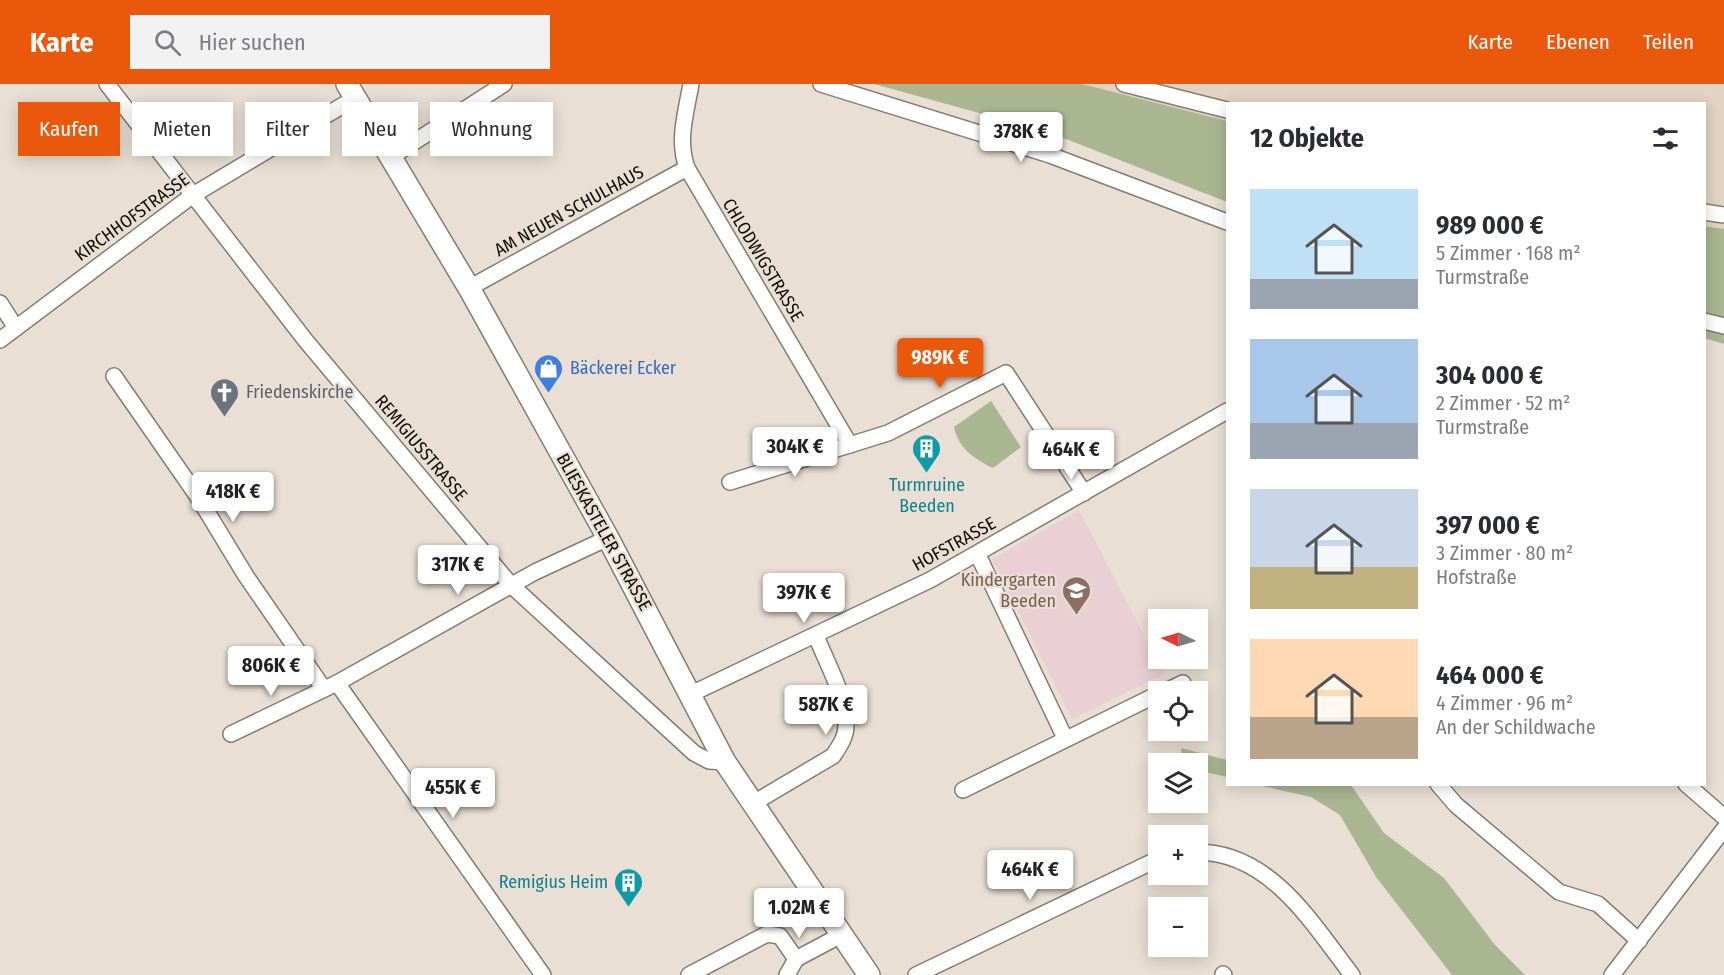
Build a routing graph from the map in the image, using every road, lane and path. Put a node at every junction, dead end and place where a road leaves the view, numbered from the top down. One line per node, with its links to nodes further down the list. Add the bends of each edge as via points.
1 (107, 84): 10 (street, REMIGIUSSTRASSE)
2 (504, 84): 8 (street)
3 (691, 84): 9 (street, CHLODWIGSTRASSE, via 681,152)
4 (821, 84): 13 (street, via 1050,154)
5 (1124, 84): 7 (street)
6 (351, 91): 8 (street, BLIESKASTELER STRASSE); 10 (street, KIRCHHOFSTRASSE)
7 (1226, 110)
8 (391, 157): 14 (street, BLIESKASTELER STRASSE)
9 (687, 168): 14 (street, AM NEUEN SCHULHAUS); 22 (street, CHLODWIGSTRASSE)
10 (193, 195): 18 (street, KIRCHHOFSTRASSE); 27 (street, REMIGIUSSTRASSE, via 306,341)
11 (1706, 212): 12 (street)
12 (1724, 215)
13 (1226, 222)
14 (468, 288): 25 (street, BLIESKASTELER STRASSE)
15 (0, 303): 18 (street)
16 (1706, 322): 17 (street)
17 (1724, 326)
18 (16, 327): 19 (street, KIRCHHOFSTRASSE)
19 (0, 340)
20 (114, 376): 29 (street, via 198,497 246,576)
21 (1226, 412): 24 (street, HOFSTRASSE)
22 (850, 445): 23 (street); 24 (street, via 917,420 1006,373)
23 (730, 482)
24 (1084, 493): 26 (street, HOFSTRASSE)
25 (608, 538): 27 (street); 30 (street, BLIESKASTELER STRASSE)
26 (978, 555): 28 (street, HOFSTRASSE); 33 (street)
27 (511, 585): 29 (street); 34 (street, REMIGIUSSTRASSE, via 694,753 709,761)
28 (816, 636): 30 (street, HOFSTRASSE); 38 (street, via 845,711 846,728 840,746 833,756)
29 (330, 686): 32 (street); 46 (street)
30 (691, 694): 34 (street, BLIESKASTELER STRASSE)
31 (1148, 699): 33 (street)
32 (231, 734)
33 (1065, 738): 37 (street)
34 (725, 762): 38 (street, BLIESKASTELER STRASSE)
35 (1440, 786): 44 (street, via 1456,805 1559,892 1598,904)
36 (1688, 786): 39 (street)
37 (963, 790)
38 (752, 804): 43 (street, BLIESKASTELER STRASSE)
39 (1724, 817)
40 (1724, 829): 44 (street)
41 (1208, 854): 51 (street, via 1233,858 1273,880)
42 (1148, 863): 50 (street)
43 (842, 935): 45 (street); 49 (street, BLIESKASTELER STRASSE)
44 (1639, 941): 52 (street)
45 (796, 959): 47 (street, via 780,936 767,934); 48 (street)
46 (543, 975)
47 (689, 975)
48 (787, 975)
49 (869, 975)
50 (916, 975)
51 (1352, 975)
52 (1612, 975)

